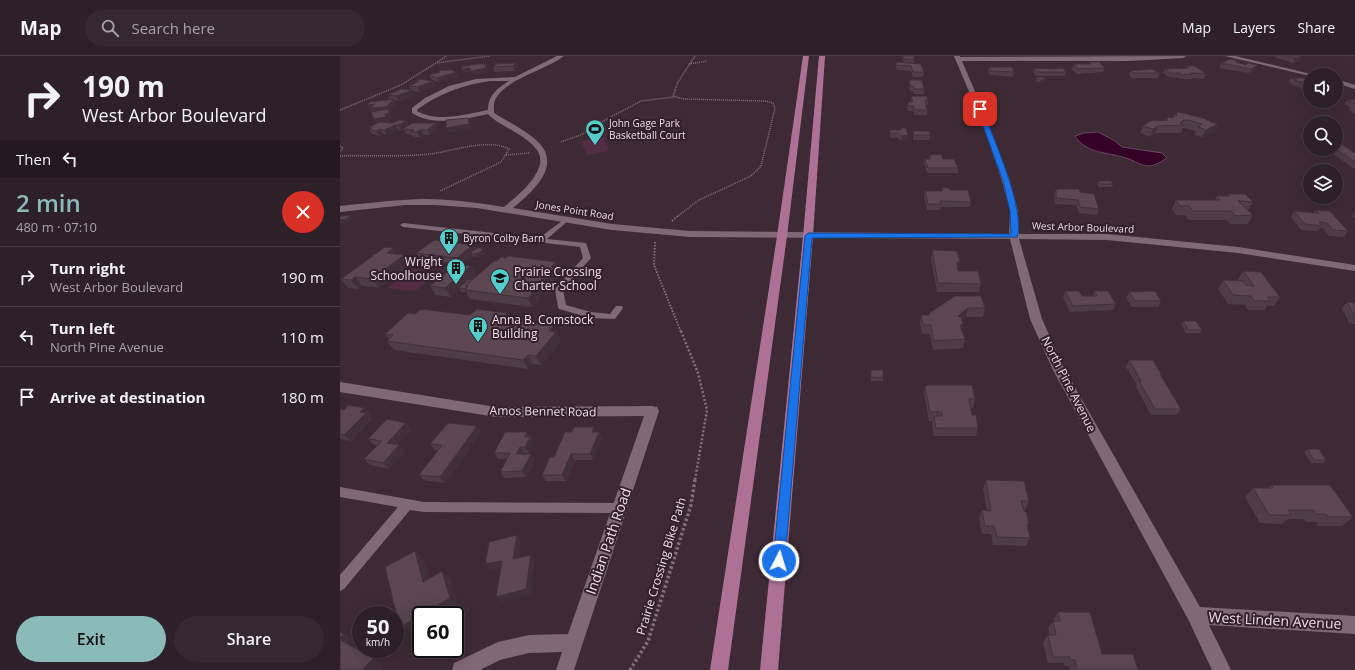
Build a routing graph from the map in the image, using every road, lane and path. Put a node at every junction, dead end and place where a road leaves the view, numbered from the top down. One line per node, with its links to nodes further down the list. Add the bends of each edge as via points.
1 (447, 56): 11 (path)
2 (490, 56): 11 (path)
3 (561, 56): 14 (street)
4 (694, 56): 12 (path)
5 (806, 56): 32 (main road)
6 (822, 56): 33 (main road)
7 (1183, 56): 9 (street, via 1130,59)
8 (1228, 56): 13 (street)
9 (957, 57): 34 (street, North Pine Avenue, via 985,122 1006,181 1014,211)
10 (707, 61): 12 (path)
11 (436, 63): 18 (path, via 401,85)
12 (689, 64): 17 (path, via 678,82 673,96)
13 (1303, 73)
14 (518, 79): 19 (street, via 493,98); 19 (street, via 467,82 414,108 417,116 435,118)
15 (1343, 83): 16 (street)
16 (1355, 87)
17 (675, 97): 20 (path, via 641,101 583,134); 31 (path, Prairie Crossing Bike Path, via 765,101 774,103 775,108 761,166 751,176 699,200)
18 (340, 110)
19 (491, 111): 22 (street, via 491,114 535,143)
20 (561, 142)
21 (340, 146): 23 (path, via 343,148)
22 (542, 151): 24 (path); 28 (street, via 544,159 537,180 529,191)
23 (340, 152)
24 (506, 155): 25 (path, via 509,149 501,145 484,145 429,154); 26 (path, via 501,162 438,192)
25 (340, 156)
26 (426, 202): 27 (street, Jones Point Road); 28 (street, Jones Point Road, via 477,205)
27 (340, 209)
28 (506, 210): 29 (street, Jones Point Road)
29 (566, 220): 31 (street, Jones Point Road); 35 (lane)
30 (403, 224): 35 (lane)
31 (661, 232): 32 (street, Jones Point Road); 49 (path, Prairie Crossing Bike Path, via 654,243 654,265 698,373 707,410 691,505 648,641)
32 (782, 236): 33 (street, Jones Point Road); 50 (main road)
33 (808, 236): 34 (street, West Arbor Boulevard); 51 (main road)
34 (1014, 236): 36 (street, West Arbor Boulevard, via 1107,237 1171,242); 44 (street, North Pine Avenue, via 1036,319 1058,368)
35 (541, 240): 37 (lane, via 583,245 587,258 559,289 562,307 591,315 612,317)
36 (1355, 268)
37 (619, 308)
38 (340, 387): 39 (street, Amos Bennet Road, via 496,412)
39 (652, 411): 42 (street, Indian Path Road)
40 (340, 492): 41 (lane)
41 (408, 504): 42 (lane, via 424,507); 43 (lane)
42 (619, 508): 46 (street, Indian Path Road)
43 (340, 585)
44 (1195, 615): 45 (street, West Linden Avenue); 52 (street, North Pine Avenue)
45 (1355, 624)
46 (574, 643): 47 (street, via 529,644 498,651); 48 (street, Indian Path Road)
47 (461, 670)
48 (565, 670)
49 (630, 670)
50 (718, 670)
51 (769, 670)
52 (1222, 670)

